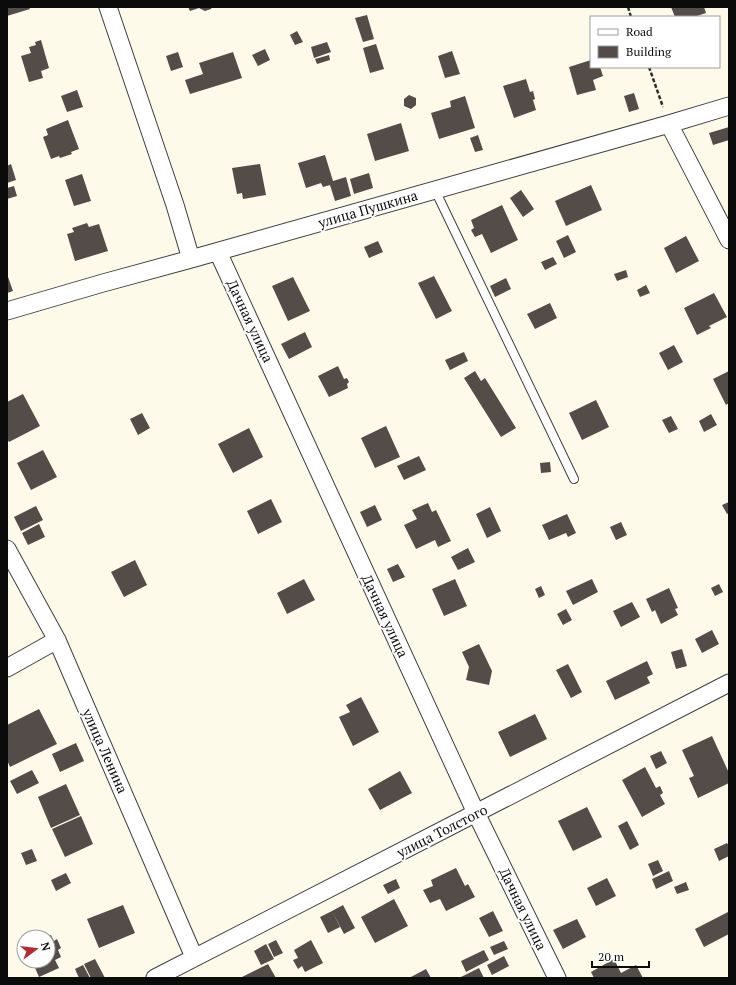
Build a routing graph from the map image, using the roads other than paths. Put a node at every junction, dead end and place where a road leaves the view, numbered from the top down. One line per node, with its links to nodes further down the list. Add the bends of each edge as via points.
1 (108, 7): 7 (street)
2 (729, 106): 3 (street, улица Пушкина)
3 (670, 124): 4 (street, улица Пушкина); 5 (street)
4 (435, 190): 6 (street, улица Пушкина); 9 (lane)
5 (729, 240)
6 (218, 252): 7 (street, улица Пушкина); 14 (street, Дачная улица)
7 (191, 259): 8 (street, улица Пушкина)
8 (7, 311)
9 (574, 479)
10 (7, 549): 11 (street, улица Ленина)
11 (57, 640): 12 (street); 15 (street, улица Ленина)
12 (7, 668)
13 (729, 683): 14 (street, улица Толстого)
14 (476, 813): 15 (street, улица Толстого); 17 (street, Дачная улица)
15 (194, 957): 16 (street, улица Толстого)
16 (155, 978)
17 (557, 978)

